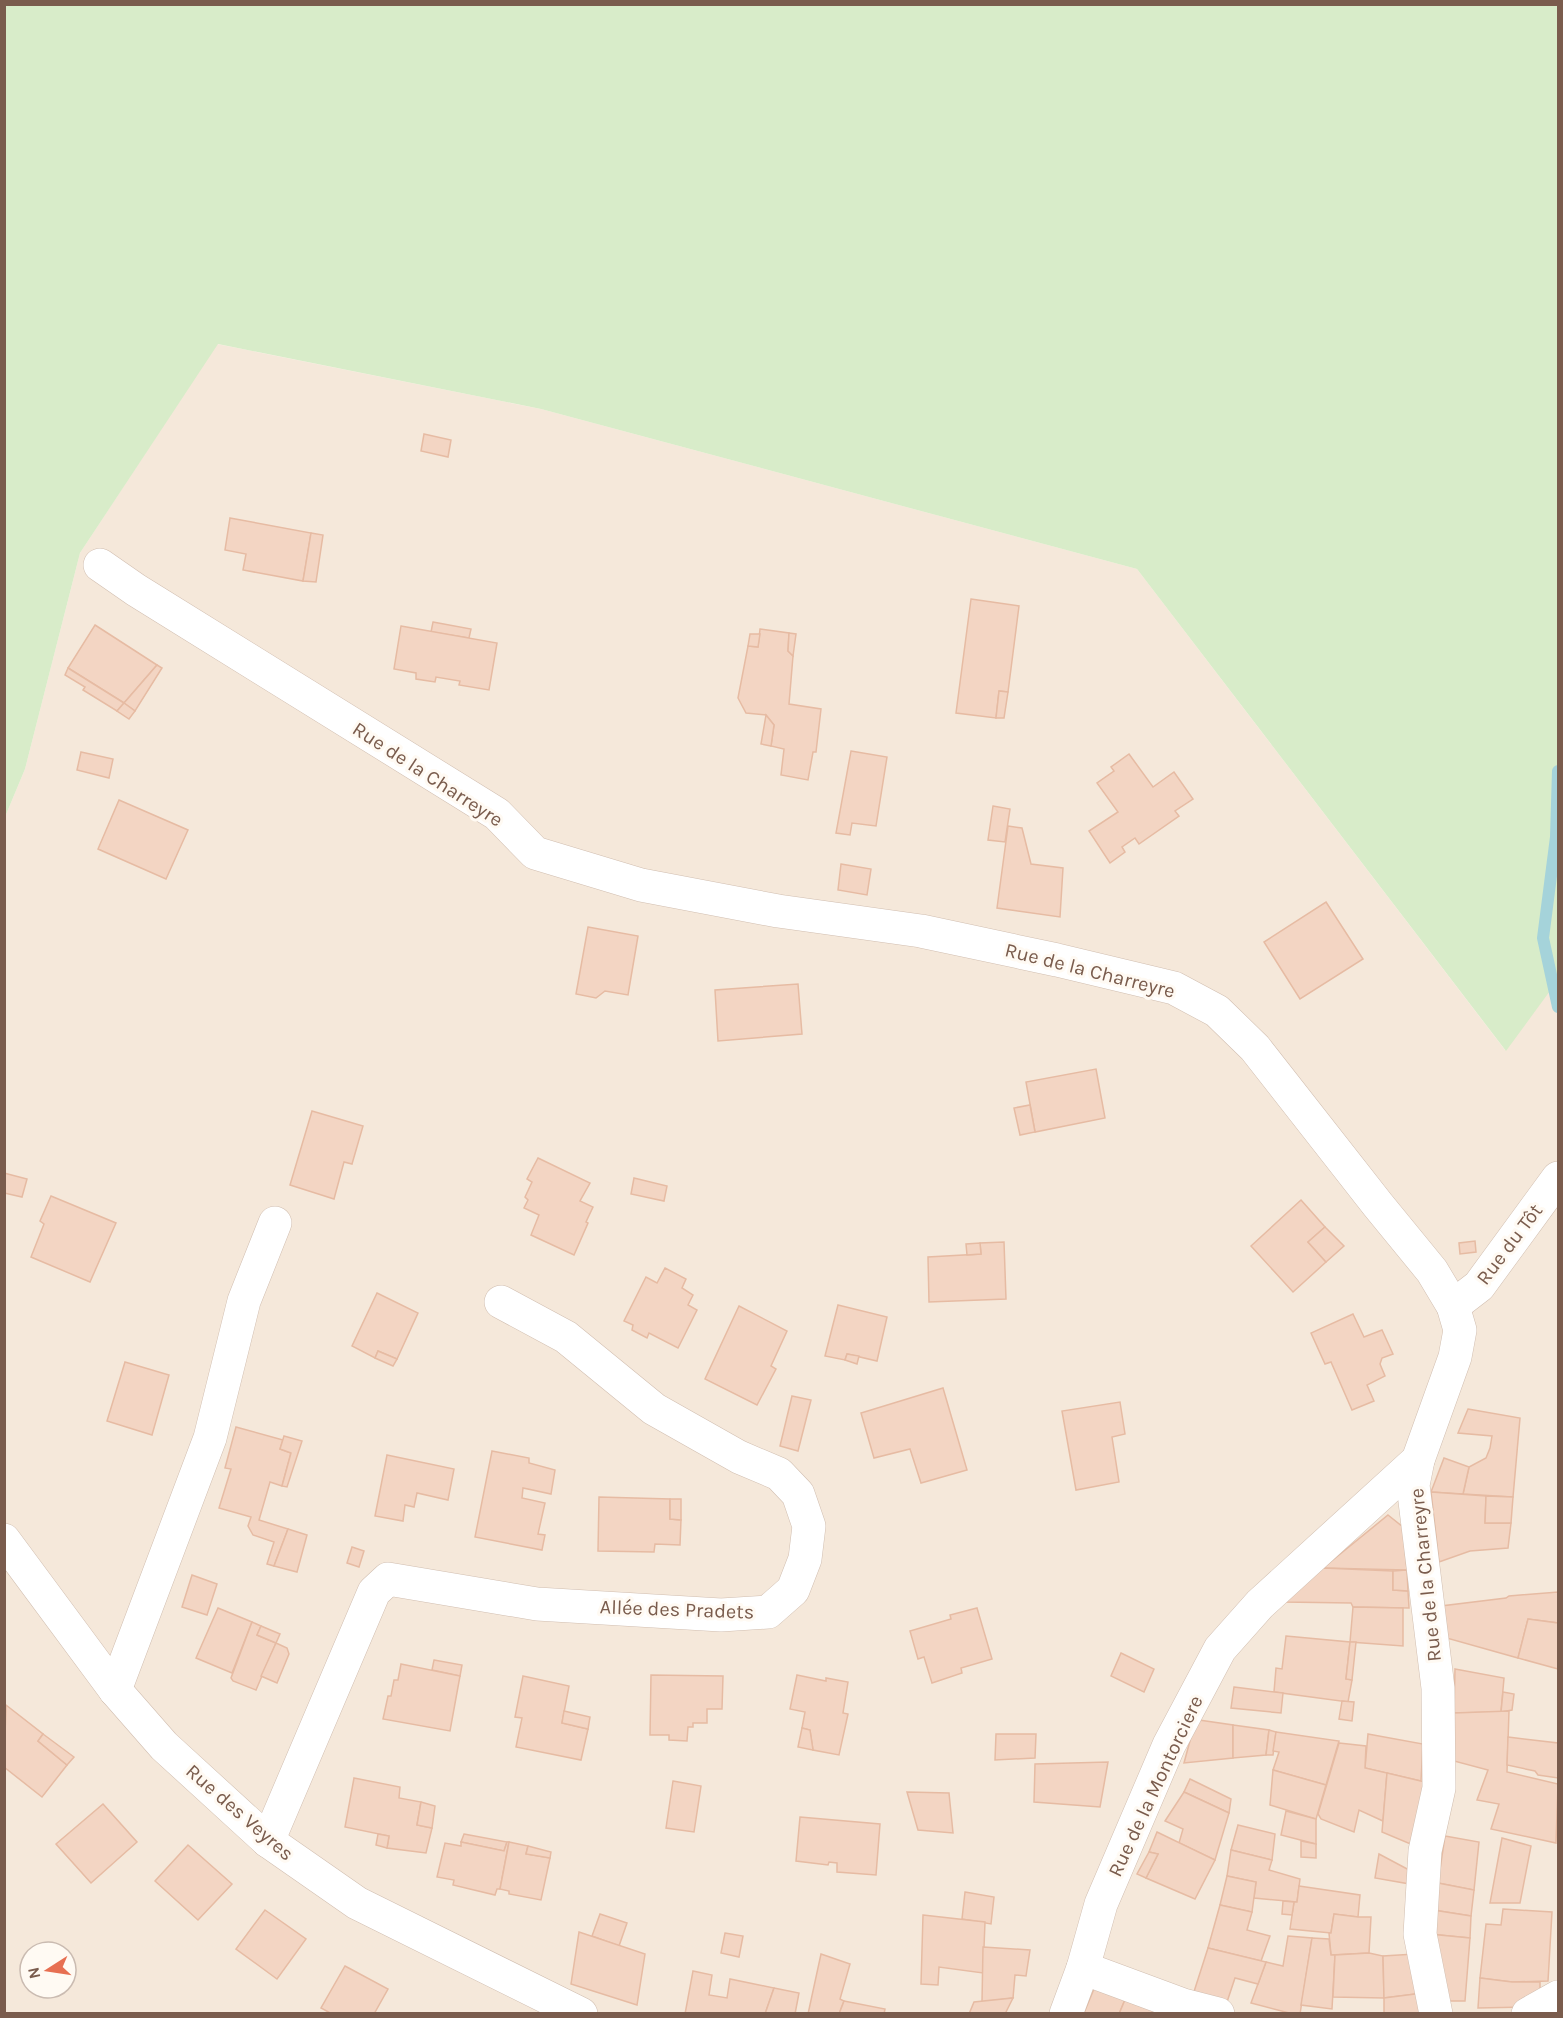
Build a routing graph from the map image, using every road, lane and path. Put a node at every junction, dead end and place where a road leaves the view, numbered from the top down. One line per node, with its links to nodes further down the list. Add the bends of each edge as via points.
1 (100, 565): 5 (street, Rue de la Charreyre, via 497,814 535,853 641,885 778,911 921,931 1174,987 1217,1011 1255,1048 1432,1271)
2 (1558, 1178): 5 (street, Rue du Tôt, via 1479,1286)
3 (274, 1223): 8 (street, via 244,1301 210,1438)
4 (501, 1302): 9 (street, Allée des Pradets, via 566,1336 654,1408 739,1457 779,1474 798,1494 809,1526 805,1559 793,1590 768,1612 721,1615 537,1604 388,1579 374,1592)
5 (1454, 1306): 6 (street, Rue de la Charreyre, via 1461,1330 1455,1357)
6 (1418, 1460): 10 (street, Rue de la Montorciere, via 1260,1604 1220,1649 1169,1745 1101,1904); 15 (street, Rue de la Charreyre, via 1413,1485 1438,1688 1439,1788 1425,1851 1420,1934)
7 (4, 1540): 8 (street, Rue des Veyres)
8 (115, 1690): 9 (street, Rue des Veyres, via 164,1746)
9 (268, 1841): 12 (street, Rue des Veyres, via 357,1903)
10 (1083, 1968): 13 (street, Rue de la Montorciere); 14 (street, via 1183,2005)
11 (1558, 1997): 16 (street)
12 (581, 2013)
13 (1066, 2013)
14 (1218, 2013)
15 (1436, 2013)
16 (1528, 2013)

